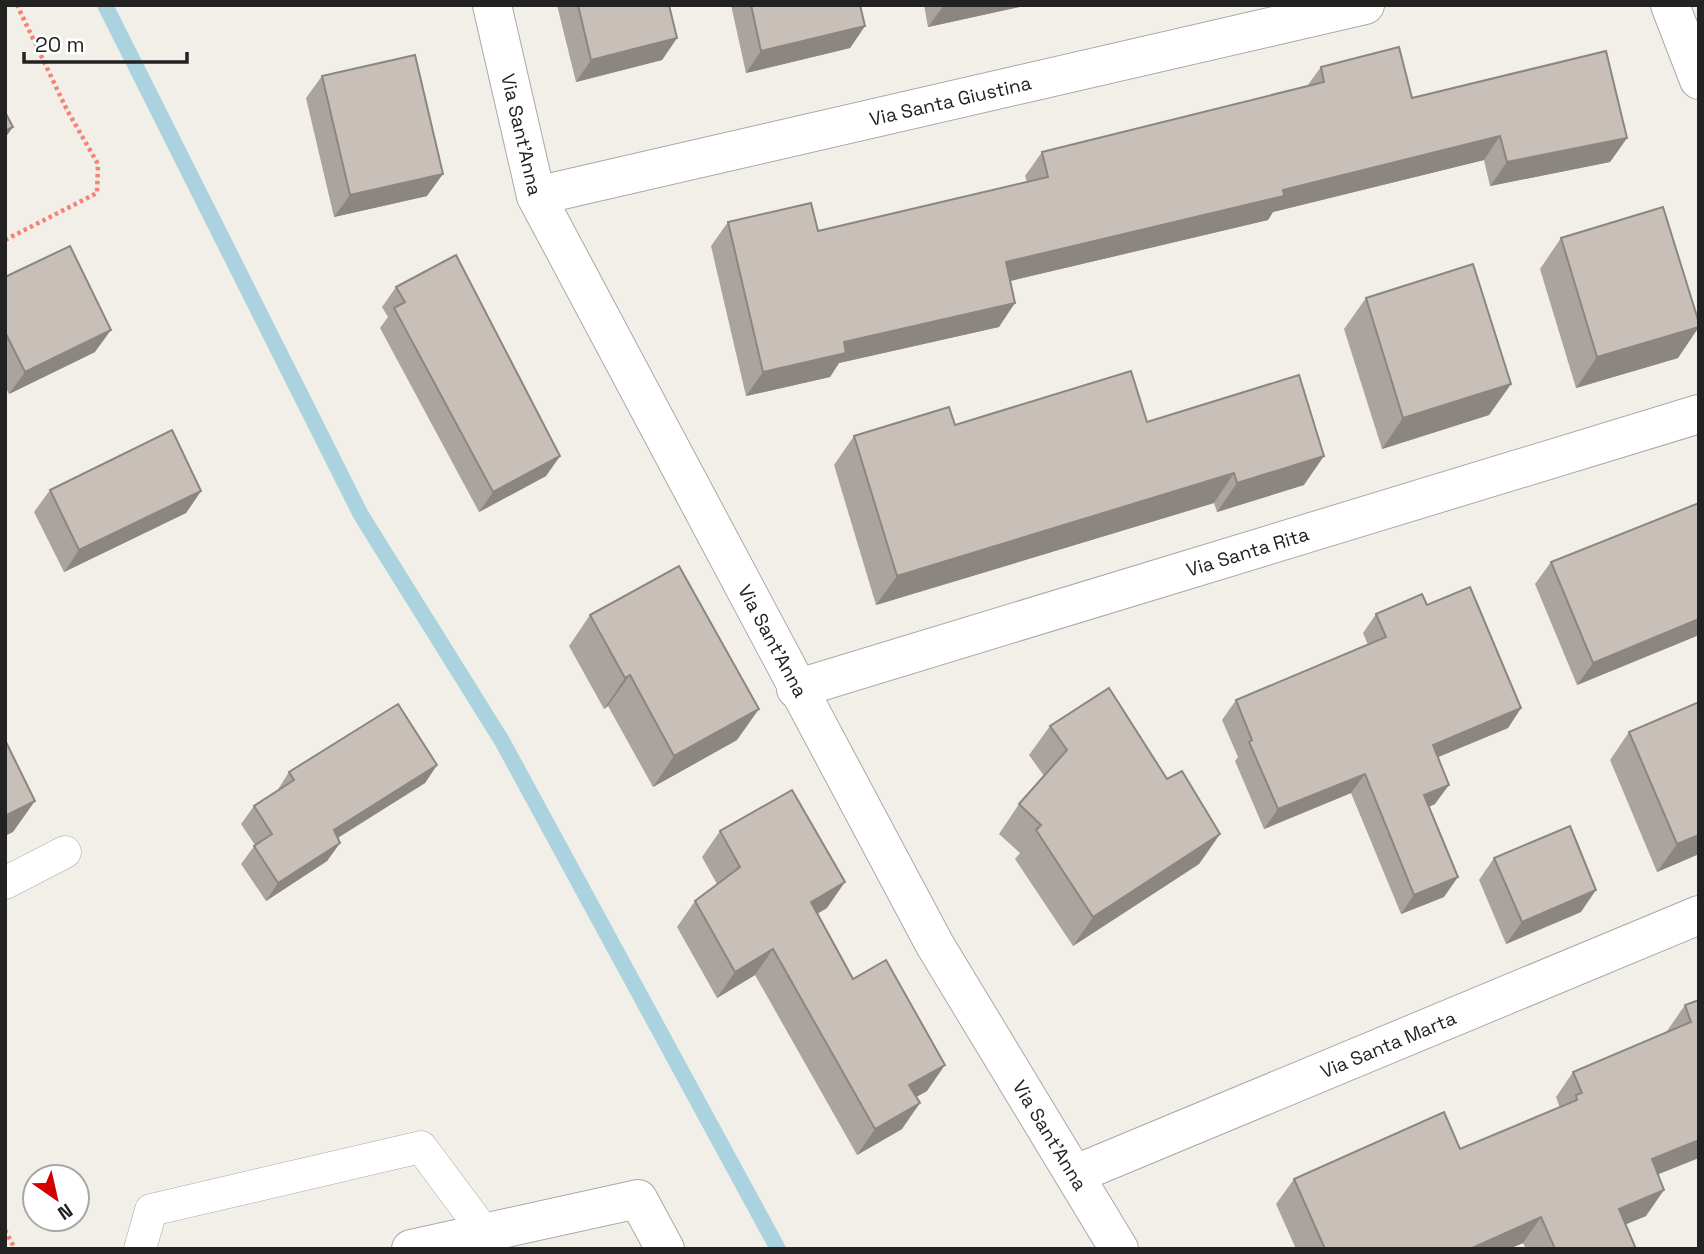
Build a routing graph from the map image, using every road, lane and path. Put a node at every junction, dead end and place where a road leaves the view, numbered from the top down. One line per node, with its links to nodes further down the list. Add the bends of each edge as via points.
1 (18, 5): 7 (path, via 98,164 97,193)
2 (492, 5): 6 (street, Via Sant'Anna)
3 (1365, 5): 6 (street, Via Santa Giustina)
4 (1670, 5): 5 (street)
5 (1699, 80)
6 (536, 196): 9 (street, Via Sant'Anna)
7 (5, 240)
8 (1699, 414): 9 (street, Via Santa Rita)
9 (796, 689): 13 (street, Via Sant'Anna, via 935,945)
10 (65, 852): 11 (lane)
11 (5, 883)
12 (1699, 915): 13 (street, Via Santa Marta)
13 (1076, 1174): 20 (street, Via Sant'Anna)
14 (5, 1230): 16 (path)
15 (485, 1233): 17 (lane, via 421,1147 151,1210); 18 (street); 19 (street, via 638,1199)
16 (15, 1249)
17 (140, 1249)
18 (411, 1249)
19 (665, 1249)
20 (1119, 1249)

